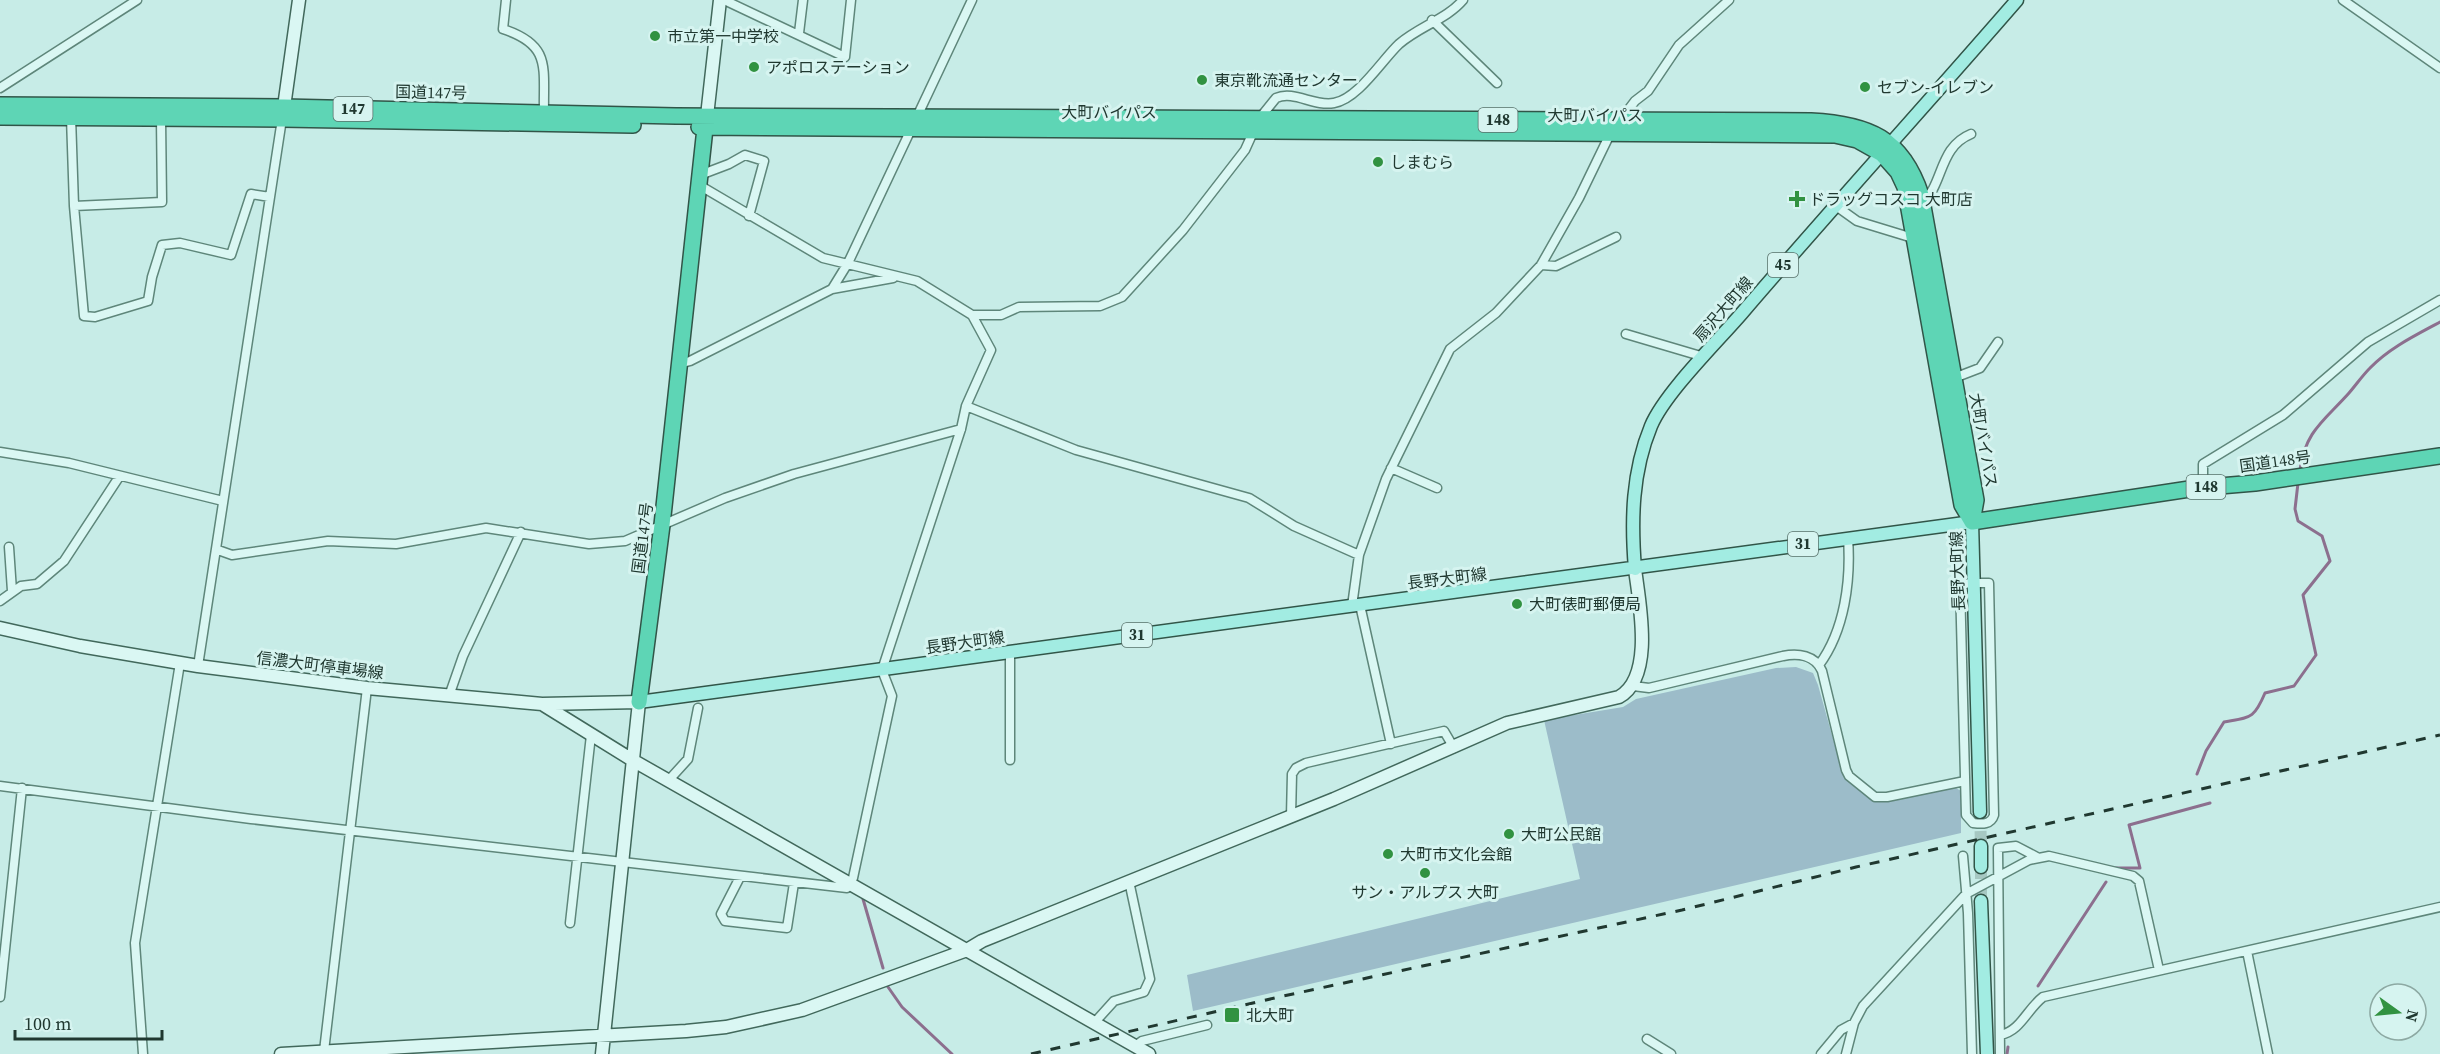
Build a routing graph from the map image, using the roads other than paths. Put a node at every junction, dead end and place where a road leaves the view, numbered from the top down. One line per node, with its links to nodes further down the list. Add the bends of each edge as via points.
1 (137, 0): 17 (street)
2 (300, 0): 20 (street)
3 (506, 0): 19 (street, via 503,29 522,35 537,47 543,68)
4 (720, 0): 24 (street)
5 (724, 0): 14 (street)
6 (803, 0): 14 (street)
7 (851, 0): 14 (street, via 845,57)
8 (972, 0): 25 (street)
9 (1463, 0): 13 (street, via 1452,13)
10 (1729, 0): 27 (street, via 1679,45 1648,91)
11 (2017, 0): 29 (main road, 扇沢大町線 / 45)
12 (2343, 0): 15 (street)
13 (1432, 20): 16 (street); 26 (street, via 1399,44 1342,100 1327,103 1282,95 1275,98)
14 (799, 33)
15 (2440, 68)
16 (1497, 83)
17 (0, 88)
18 (0, 105): 20 (highway, 国道147号 / 147)
19 (544, 112): 20 (highway, 国道147号 / 147); 24 (highway, 国道147号 / 147)
20 (283, 113): 23 (highway, 国道147号 / 147); 24 (highway, 国道147号 / 147); 31 (street)
21 (0, 117): 22 (highway, 国道147号 / 147)
22 (71, 117): 23 (highway, 国道147号 / 147); 33 (street)
23 (160, 119): 33 (street, via 162,202)
24 (706, 121): 25 (highway, 大町バイパス / 148); 30 (highway, 国道147号)
25 (913, 123): 26 (highway, 大町バイパス / 148); 38 (street)
26 (1256, 125): 27 (highway, 大町バイパス / 148); 43 (street, via 1245,150 1183,230 1122,297 1100,306 1019,307 1001,315)
27 (1615, 127): 29 (highway, 大町バイパス / 148, via 1832,122 1868,130); 39 (street)
28 (1971, 134): 32 (street, via 1958,139)
29 (1886, 149): 32 (highway, 大町バイパス / 148, via 1909,164); 34 (main road, 扇沢大町線 / 45); 37 (highway, 大町バイパス / 148, via 1905,187)
30 (699, 180): 35 (street); 35 (street, via 745,155 764,161); 47 (highway, 国道147号)
31 (270, 197): 33 (street, via 251,194 231,255 180,243 162,245 148,301 94,317 84,316); 57 (street)
32 (1923, 203): 48 (highway, 大町バイパス / 148)
33 (74, 206)
34 (1836, 206): 37 (street, via 1857,221); 46 (main road, 扇沢大町線 / 45)
35 (749, 216): 38 (street, via 823,258)
36 (1616, 237): 39 (street, via 1556,266)
37 (1916, 239): 58 (highway, 大町バイパス / 148, via 1962,505)
38 (848, 263): 40 (street); 41 (street)
39 (1541, 265): 53 (street, via 1496,313 1450,349)
40 (897, 278): 41 (street); 43 (street, via 917,281)
41 (832, 289): 47 (street)
42 (2440, 300): 56 (street, via 2368,342 2283,415 2203,464)
43 (972, 315): 49 (street, via 991,350)
44 (1626, 334): 46 (street)
45 (1998, 342): 48 (street, via 1980,368)
46 (1704, 357): 65 (main road, 扇沢大町線 / 45, via 1652,424 1639,463 1633,508)
47 (678, 364): 59 (highway, 国道147号)
48 (1954, 378): 58 (highway, 大町バイパス / 148, via 1976,500)
49 (966, 406): 50 (street); 64 (street, via 1076,450 1249,498 1294,526)
50 (961, 429): 59 (street, via 794,474); 75 (street)
51 (0, 452): 54 (street, via 69,463)
52 (2440, 456): 56 (highway, 国道148号 / 148)
53 (1391, 468): 55 (street); 64 (street)
54 (119, 477): 57 (street); 67 (street, via 64,561 37,584)
55 (1437, 488)
56 (2203, 488): 58 (highway, 国道148号 / 148)
57 (223, 501): 63 (street)
58 (1972, 522): 61 (main road, 長野大町線 / 31); 66 (main road, 長野大町線)
59 (662, 525): 60 (street, via 610,544); 79 (highway, 国道147号)
60 (521, 532): 63 (street, via 486,528 396,544 328,542 232,555); 78 (street, via 463,656)
61 (1848, 538): 65 (main road, 長野大町線 / 31); 73 (street, via 1842,613)
62 (9, 547): 67 (street)
63 (218, 550): 74 (street)
64 (1359, 555): 69 (street)
65 (1635, 569): 69 (main road, 長野大町線 / 31); 76 (street, via 1642,635)
66 (1974, 583): 88 (street, via 1960,584); 88 (street, via 1989,584 1995,815 1988,823 1967,819); 92 (main road, 長野大町線)
67 (12, 591): 68 (street)
68 (0, 601)
69 (1356, 606): 71 (main road, 長野大町線 / 31); 83 (street)
70 (0, 628): 72 (street, 信濃大町停車場線)
71 (1010, 652): 75 (main road, 長野大町線 / 31); 85 (street)
72 (180, 663): 74 (street, 信濃大町停車場線); 91 (street)
73 (1819, 665): 76 (street, via 1794,654 1649,688); 88 (street, via 1849,776 1875,796 1887,797)
74 (198, 666): 77 (street, 信濃大町停車場線)
75 (882, 670): 79 (main road, 長野大町線 / 31); 105 (street, via 892,696)
76 (1633, 686): 84 (street, via 1619,697 1507,723)
77 (366, 688): 78 (street, 信濃大町停車場線); 94 (street)
78 (449, 696): 80 (street, 信濃大町停車場線)
79 (639, 702): 80 (street, 信濃大町停車場線); 86 (street)
80 (542, 704): 82 (street)
81 (698, 708): 87 (street, via 688,759)
82 (591, 735): 86 (street); 97 (street)
83 (1391, 744): 84 (street, via 1444,731); 93 (street, via 1296,768 1292,774)
84 (1454, 747): 93 (street)
85 (1010, 760)
86 (634, 761): 87 (street); 99 (street)
87 (668, 781): 105 (street)
88 (1965, 781)
89 (0, 786): 90 (street)
90 (22, 788): 91 (street); 113 (street)
91 (155, 807): 94 (street); 122 (street, via 135,943)
92 (1980, 812)
93 (1291, 816): 103 (street)
94 (350, 831): 97 (street); 121 (street)
95 (1981, 846): 100 (main road)
96 (1963, 856): 106 (street)
97 (577, 857): 99 (street); 109 (street)
98 (2037, 857): 101 (street); 101 (street, via 2016,846 1998,848); 112 (street, via 2066,860 2139,880)
99 (621, 863): 102 (street); 117 (street)
100 (1981, 867)
101 (1998, 876): 106 (street); 118 (street)
102 (740, 877): 104 (street); 104 (street, via 721,914 725,921 787,928)
103 (1130, 881): 110 (street); 114 (street, via 1149,985 1144,992 1114,1001)
104 (794, 883): 105 (street, via 843,888)
105 (851, 885): 110 (street)
106 (1966, 894): 115 (street, via 1863,1006); 129 (street)
107 (1981, 901): 130 (main road)
108 (2440, 907): 111 (street)
109 (570, 923)
110 (967, 950): 114 (street); 117 (street, via 802,1010 757,1021 686,1031)
111 (2247, 951): 112 (street); 132 (street)
112 (2159, 970): 118 (street, via 2043,997 2013,1031)
113 (0, 997)
114 (1095, 1022): 120 (street)
115 (1854, 1023): 127 (street, via 1841,1030); 128 (street)
116 (1207, 1025): 120 (street)
117 (603, 1035): 121 (street); 124 (street)
118 (2000, 1035): 131 (street)
119 (1647, 1039): 126 (street)
120 (1135, 1046): 125 (street)
121 (324, 1052): 123 (street)
122 (143, 1054)
123 (281, 1054)
124 (602, 1054)
125 (1149, 1054)
126 (1671, 1054)
127 (1821, 1054)
128 (1846, 1054)
129 (1972, 1054)
130 (1987, 1054)
131 (2000, 1054)
132 (2268, 1054)

